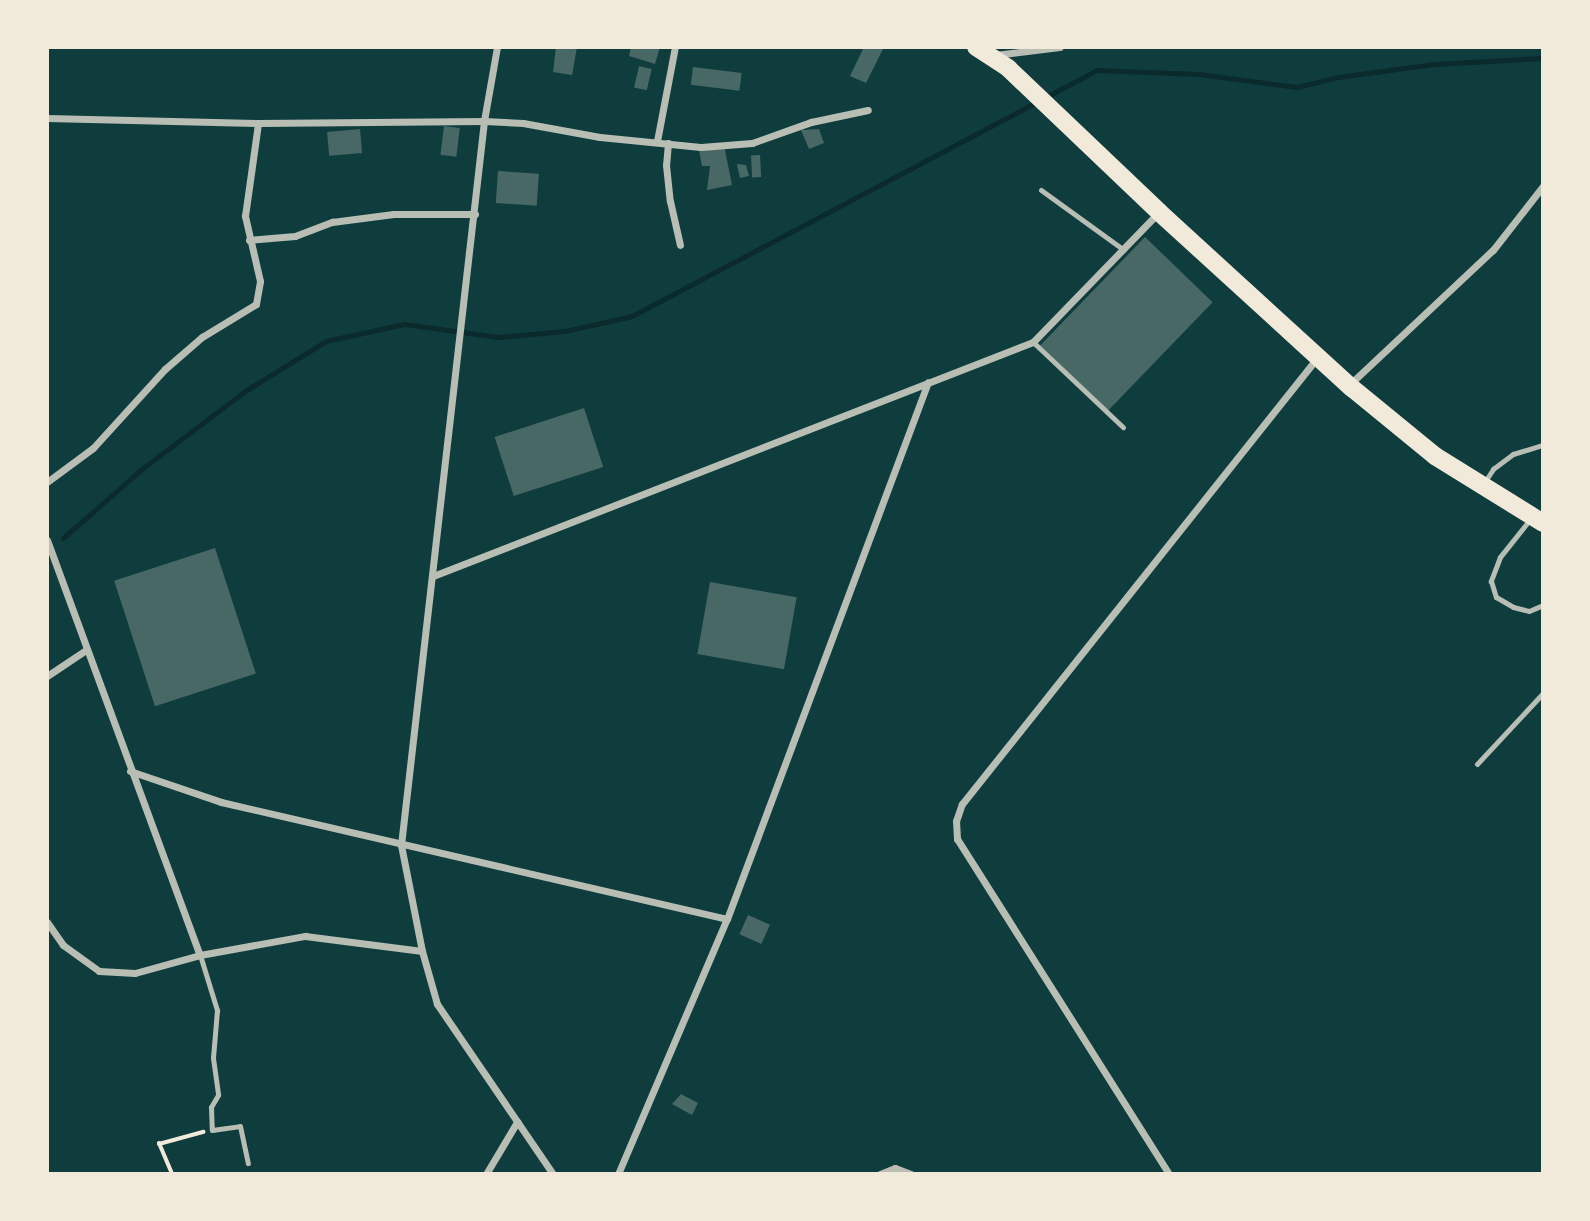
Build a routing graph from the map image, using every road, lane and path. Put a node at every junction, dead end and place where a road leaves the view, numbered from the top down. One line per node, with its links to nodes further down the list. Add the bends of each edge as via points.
1 (497, 47): 7 (street)
2 (675, 47): 9 (street)
3 (1060, 47): 4 (street)
4 (983, 51): 13 (main road, via 1008,68)
5 (868, 110): 10 (street, via 811,122 752,143)
6 (47, 118): 8 (street)
7 (484, 121): 8 (street); 9 (street); 14 (street)
8 (258, 123): 15 (street, via 245,216)
9 (657, 141): 10 (street)
10 (668, 143): 16 (street, via 670,201)
11 (1543, 186): 21 (street, via 1493,250)
12 (1041, 190): 17 (lane)
13 (1159, 212): 17 (street); 19 (main road)
14 (475, 214): 15 (street, via 393,215 332,222 295,236); 28 (street)
15 (249, 240): 24 (street, via 260,281 256,304 202,337 165,369 93,448)
16 (680, 245)
17 (1124, 250): 18 (street)
18 (1032, 342): 20 (street); 22 (lane)
19 (1317, 357): 21 (main road); 49 (street, via 971,793 956,821 957,839)
20 (928, 382): 28 (street); 36 (street)
21 (1349, 385): 25 (main road, via 1435,456)
22 (1123, 427)
23 (1543, 445): 25 (lane, via 1513,454 1493,469)
24 (47, 482)
25 (1482, 486): 26 (main road)
26 (1537, 520): 29 (lane, via 1500,557 1491,581 1496,597 1513,607 1530,611)
27 (47, 540): 30 (street)
28 (433, 576): 35 (street)
29 (1543, 605)
30 (86, 650): 31 (street); 34 (street)
31 (47, 676)
32 (1543, 693): 33 (lane)
33 (1477, 764)
34 (130, 771): 35 (street, via 221,802); 39 (street)
35 (401, 845): 36 (street); 38 (street)
36 (727, 919): 46 (street)
37 (47, 922): 39 (street, via 63,945 99,971 135,973)
38 (422, 951): 39 (street, via 305,936); 40 (street, via 437,1004)
39 (200, 955): 41 (lane, via 216,1010 213,1058 218,1095 211,1107)
40 (517, 1122): 44 (street); 45 (street)
41 (212, 1130): 42 (lane, via 240,1126); 43 (path, via 159,1144)
42 (248, 1163)
43 (172, 1174)
44 (486, 1174)
45 (553, 1174)
46 (618, 1174)
47 (880, 1174): 48 (street, via 895,1168)
48 (911, 1174)
49 (1169, 1174)

